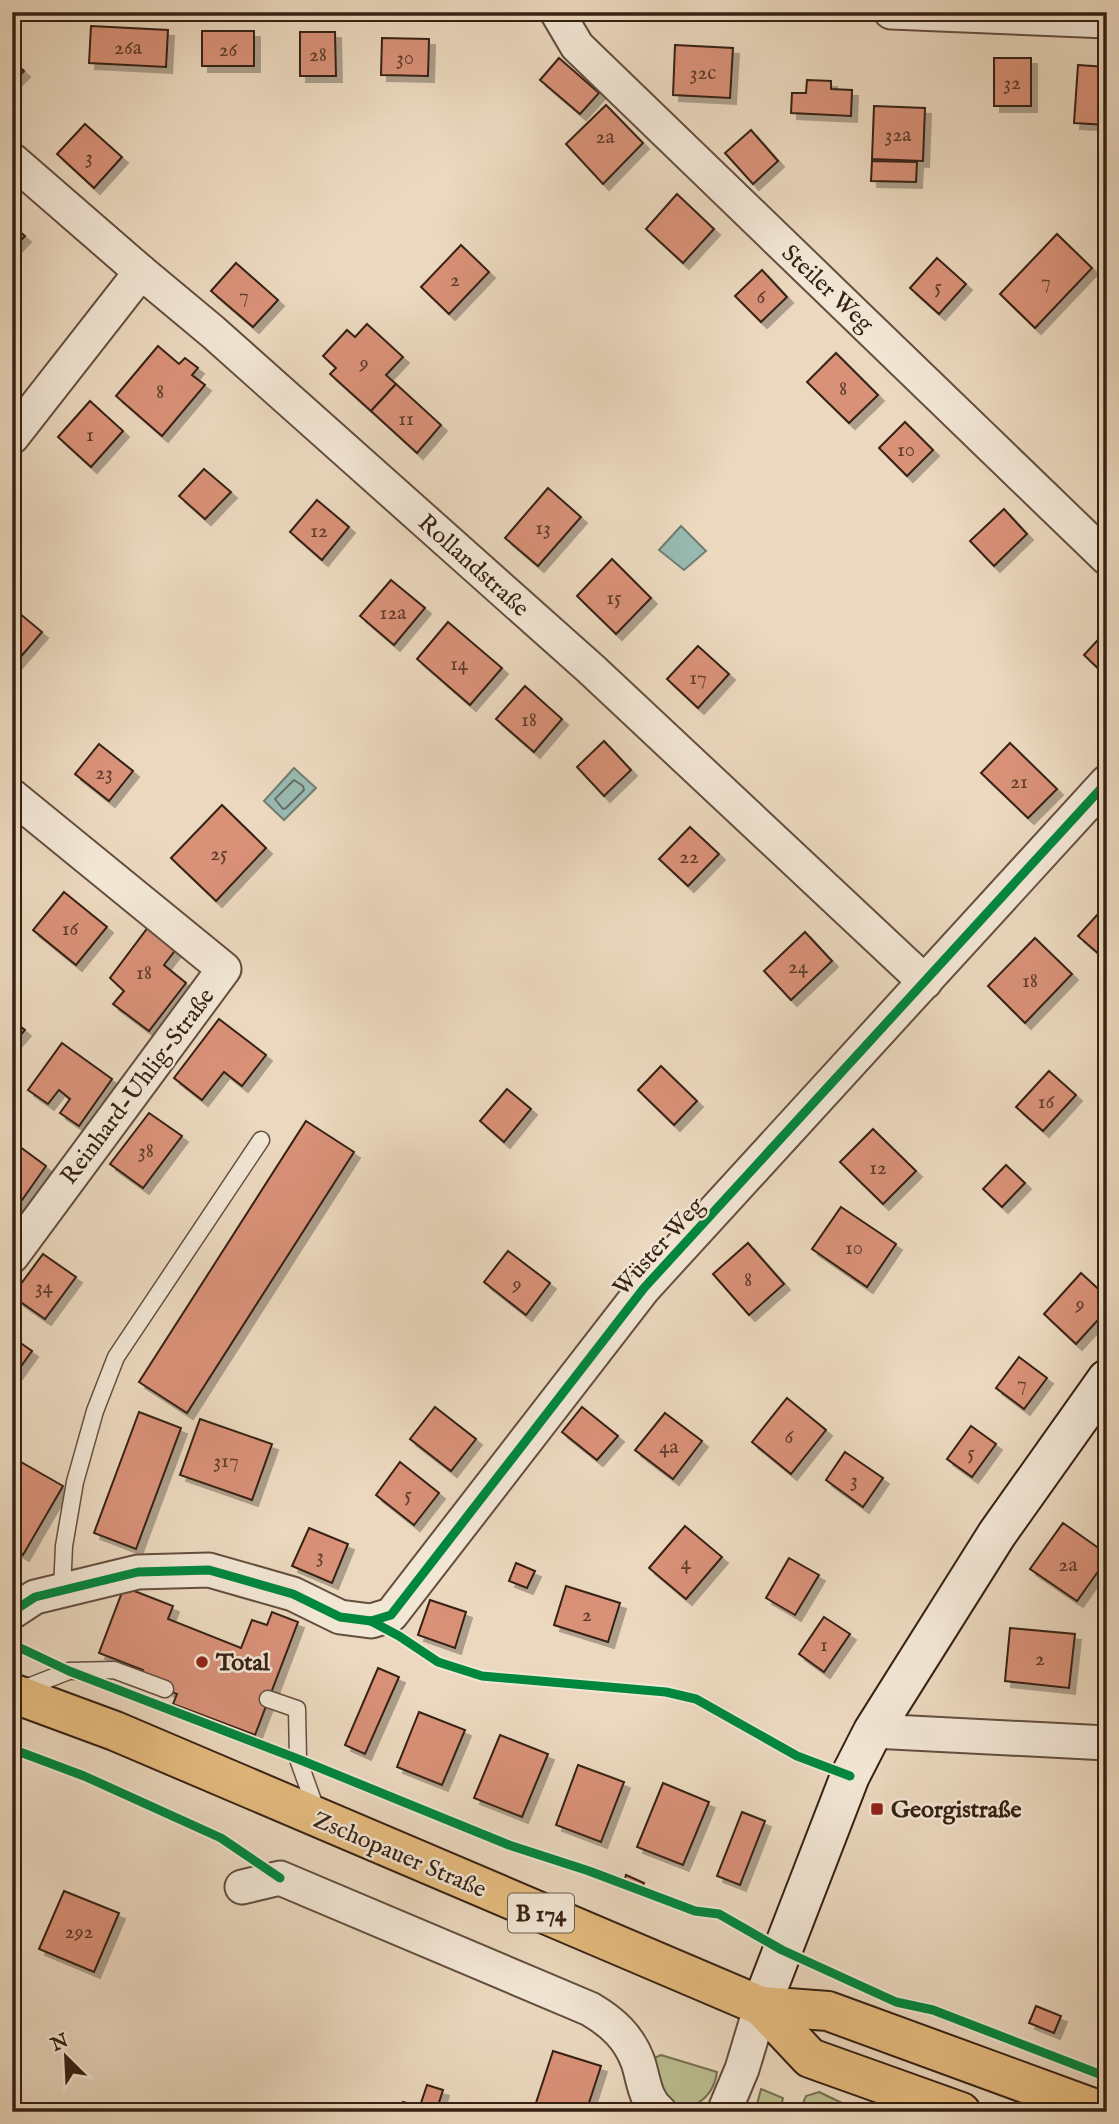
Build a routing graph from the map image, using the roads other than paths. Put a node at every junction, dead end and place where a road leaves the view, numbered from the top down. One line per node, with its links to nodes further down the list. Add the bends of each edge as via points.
1 (557, 12): 7 (street, Steiler Weg, via 577,46)
2 (891, 12): 3 (street)
3 (1107, 21)
4 (12, 160): 5 (street, Rollandstraße)
5 (141, 272): 6 (street); 10 (street, Rollandstraße, via 591,669)
6 (12, 437)
7 (1107, 558)
8 (1107, 782): 10 (street, Wüster Weg)
9 (12, 796): 12 (street, Reinhard-Uhlig-Straße, via 224,969)
10 (925, 982): 14 (street, Wüster Weg, via 644,1288 391,1615 370,1622 340,1617 293,1594 209,1570 138,1572)
11 (261, 1140): 14 (lane, via 116,1357 75,1482)
12 (12, 1256)
13 (1107, 1380): 19 (street, via 997,1534)
14 (62, 1590): 15 (street, via 35,1597)
15 (12, 1612)
16 (165, 1689): 17 (lane, via 114,1670 69,1671)
17 (13, 1693): 21 (main road, Zschopauer Straße / B 174, via 115,1731)
18 (268, 1699): 21 (lane, via 297,1709 298,1759)
19 (873, 1731): 20 (street); 23 (street, via 850,1776)
20 (1107, 1743)
21 (320, 1820): 23 (main road, Zschopauer Straße / B 174)
22 (242, 1887): 24 (street, via 280,1878 590,2009 629,2043 649,2100)
23 (761, 2006): 25 (street); 26 (main road, B 174, via 810,2058); 27 (main road, B 174, via 828,2011)
24 (660, 2112)
25 (724, 2112)
26 (961, 2112)
27 (1104, 2112)

